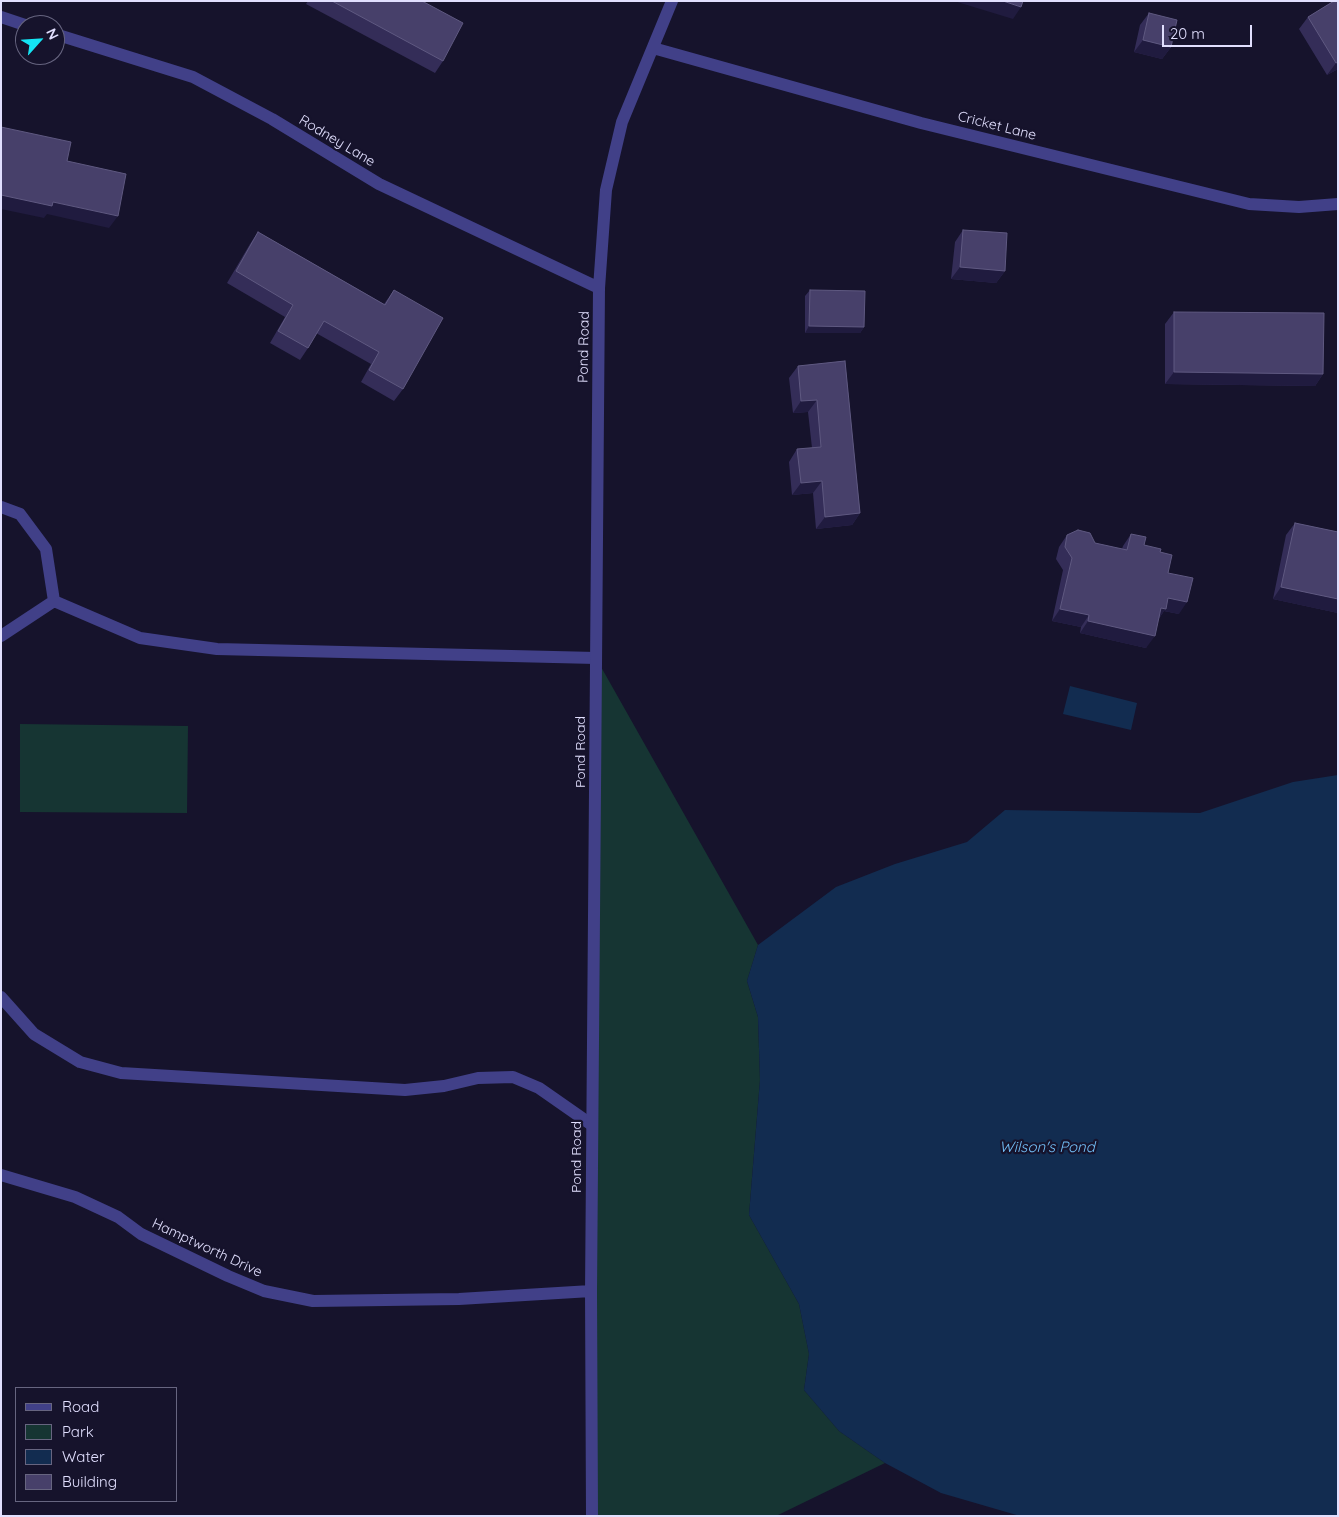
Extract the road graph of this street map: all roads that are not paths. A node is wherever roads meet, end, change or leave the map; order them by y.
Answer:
1 (672, 1) edge
2 (1, 18) edge
3 (15, 22) edge
4 (65, 37) edge
5 (653, 48) junction
6 (1338, 204) edge
7 (599, 288) junction
8 (1, 506) edge
9 (54, 601) junction
10 (1, 636) edge
11 (596, 658) junction
12 (1, 997) edge
13 (592, 1125) junction
14 (1, 1175) edge
15 (591, 1291) junction
16 (592, 1516) edge

1 - 5 street, Pond Road
2 - 3 street
4 - 7 street, Rodney Lane
5 - 6 street, Cricket Lane
5 - 7 street, Pond Road
7 - 11 street, Pond Road
8 - 9 street
9 - 10 street
9 - 11 street
11 - 13 street, Pond Road
12 - 13 street
13 - 15 street, Pond Road
14 - 15 street, Hamptworth Drive
15 - 16 street, Pond Road

